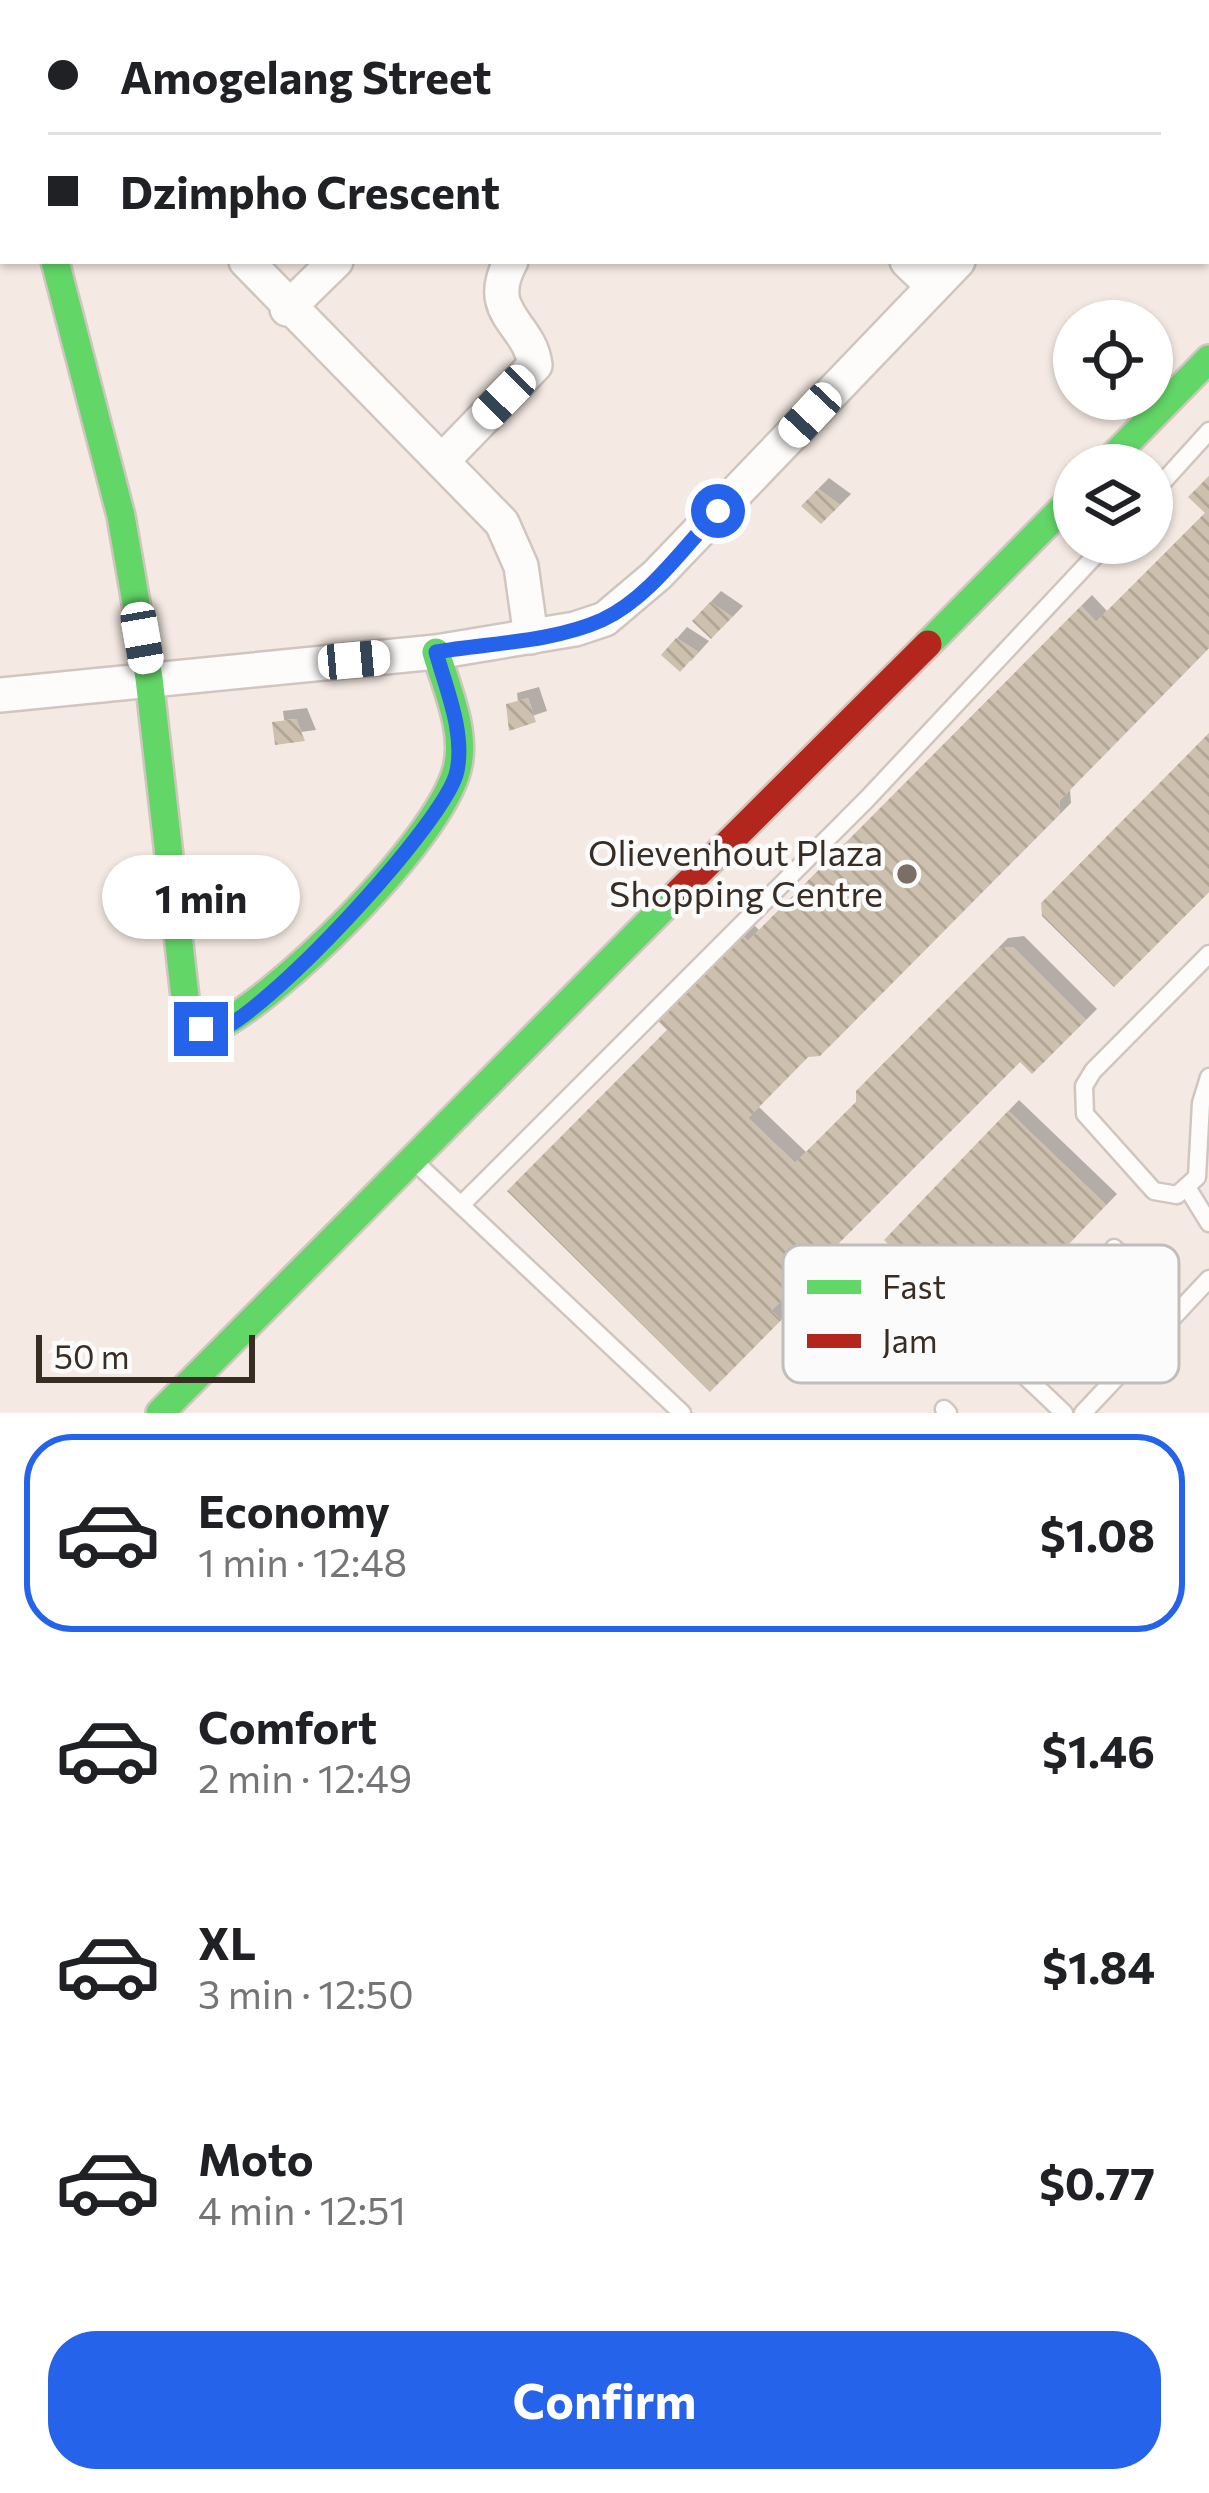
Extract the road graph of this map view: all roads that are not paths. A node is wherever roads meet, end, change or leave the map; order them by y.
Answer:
1 (56, 264) edge
2 (249, 264) edge
3 (333, 264) edge
4 (509, 264) edge
5 (910, 264) edge
6 (955, 264) edge
7 (933, 286) junction
8 (287, 309) junction
9 (1209, 359) edge
10 (1209, 431) edge
11 (1126, 444) edge
12 (442, 461) junction
13 (1173, 471) edge
14 (1053, 517) edge
15 (1087, 564) edge
16 (531, 637) junction
17 (436, 652) junction
18 (149, 678) junction
19 (0, 695) edge
20 (1209, 954) edge
21 (1209, 1077) edge
22 (413, 1160) junction
23 (1188, 1189) junction
24 (462, 1204) junction
25 (1209, 1223) edge
26 (1209, 1279) edge
27 (1179, 1311) edge
28 (1032, 1383) edge
29 (1111, 1383) edge
30 (160, 1413) edge
31 (682, 1413) edge
32 (1064, 1413) edge
33 (1083, 1413) edge

1 - 18 street
2 - 8 street
3 - 8 street
4 - 12 street
5 - 7 street
6 - 7 street
7 - 16 street
8 - 12 street
9 - 11 street
10 - 13 lane
12 - 16 street
14 - 22 street
15 - 24 lane
16 - 17 street
17 - 18 street
17 - 18 street
18 - 19 street
20 - 23 lane
21 - 23 lane
22 - 24 lane
22 - 30 street
23 - 25 lane
24 - 31 lane
26 - 27 lane
28 - 32 lane
29 - 33 lane

